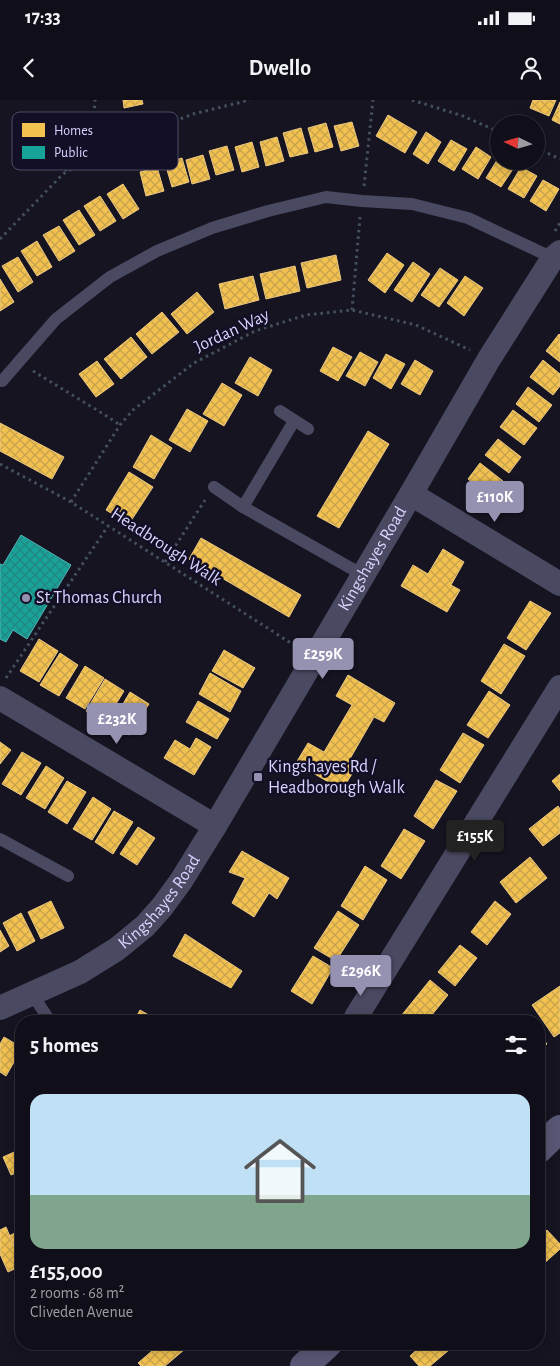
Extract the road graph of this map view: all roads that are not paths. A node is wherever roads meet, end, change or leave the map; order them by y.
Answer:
1 (557, 255) edge
2 (2, 381) dead end
3 (280, 411) dead end
4 (294, 421) junction
5 (308, 429) dead end
6 (214, 487) road end
7 (411, 494) junction
8 (243, 507) junction
9 (363, 575) junction
10 (560, 584) edge
11 (560, 688) edge
12 (3, 689) edge
13 (215, 826) junction
14 (3, 845) edge
15 (68, 876) dead end
16 (32, 994) junction
17 (0, 1008) edge
18 (46, 1015) edge
19 (353, 1015) edge
20 (560, 1129) edge
21 (545, 1143) edge
22 (321, 1350) edge
23 (304, 1366) edge

1 - 2 lane
1 - 7 street, Kingshayes Road
3 - 4 lane
4 - 5 lane
4 - 8 lane
6 - 8 lane
7 - 9 street, Kingshayes Road
7 - 10 street
8 - 9 lane
9 - 13 street, Kingshayes Road
11 - 19 street
12 - 13 street
13 - 16 street, Kingshayes Road
14 - 15 lane
16 - 17 street, Kingshayes Road
16 - 18 lane
20 - 21 street
22 - 23 street

